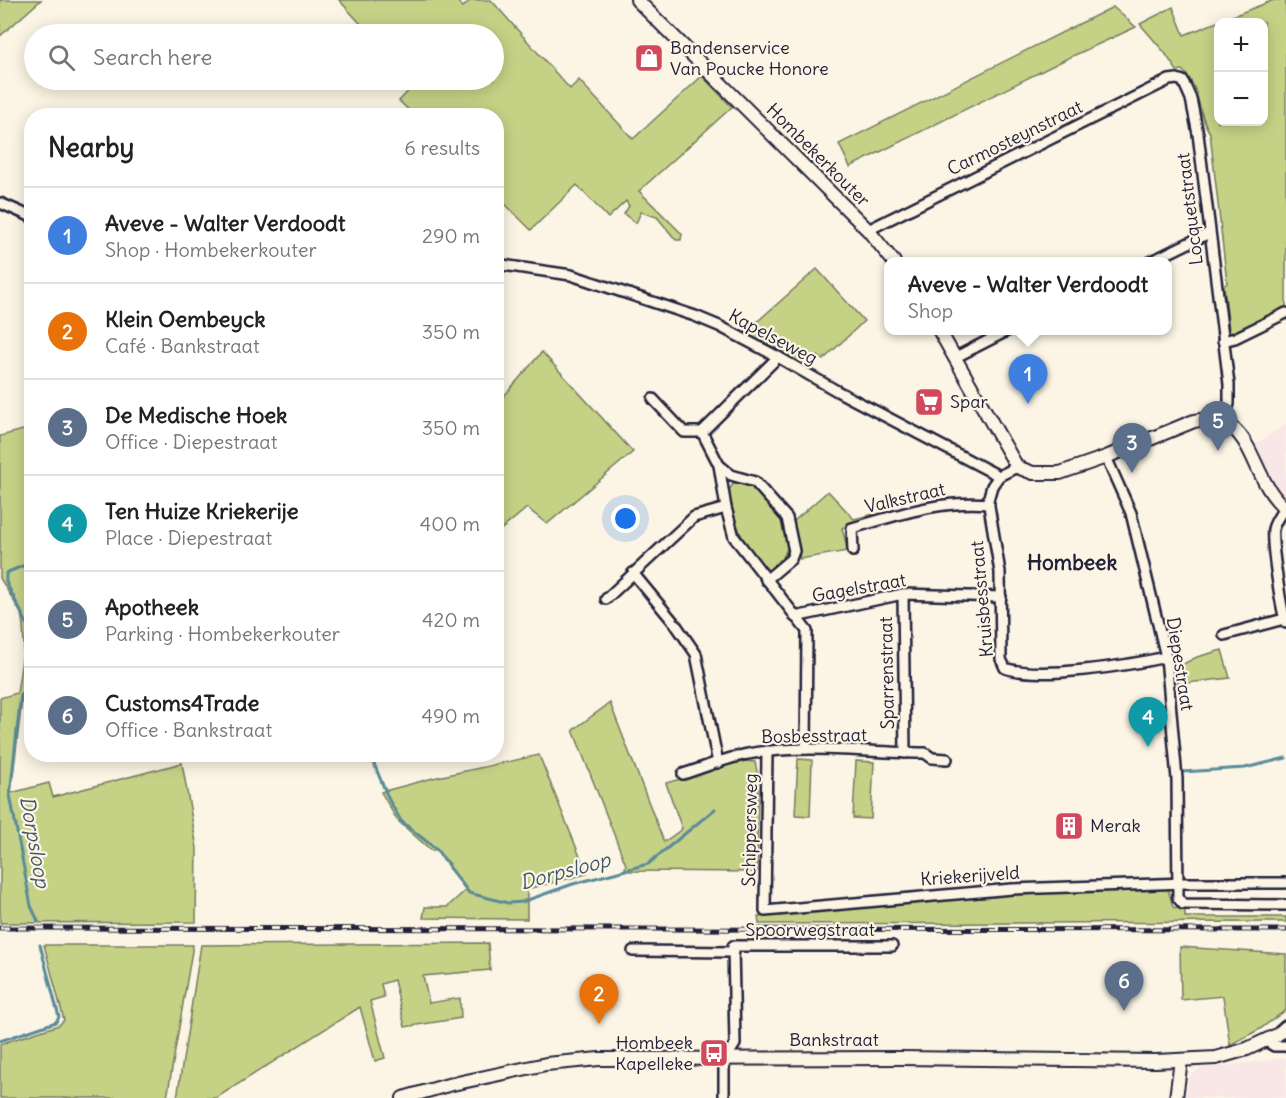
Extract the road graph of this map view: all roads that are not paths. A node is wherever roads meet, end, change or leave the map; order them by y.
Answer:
1 (637, 0) edge
2 (1177, 78) joint
3 (0, 203) edge
4 (24, 214) edge
5 (868, 230) junction
6 (1209, 233) junction
7 (891, 257) edge
8 (1158, 257) edge
9 (504, 265) edge
10 (1286, 313) edge
11 (942, 335) edge
12 (999, 335) edge
13 (1223, 341) junction
14 (778, 357) junction
15 (954, 358) junction
16 (653, 399) dead end
17 (1222, 420) junction
18 (702, 432) junction
19 (1106, 457) junction
20 (719, 465) junction
21 (1017, 467) junction
22 (999, 476) junction
23 (989, 504) junction
24 (726, 508) junction
25 (1285, 509) edge
26 (853, 551) dead end
27 (633, 573) junction
28 (766, 580) junction
29 (903, 594) junction
30 (1001, 597) junction
31 (606, 599) dead end
32 (795, 616) junction
33 (1285, 621) edge
34 (1224, 635) dead end
35 (1166, 657) junction
36 (806, 749) junction
37 (767, 751) junction
38 (904, 753) junction
39 (947, 759) dead end
40 (718, 763) junction
41 (683, 774) dead end
42 (1286, 883) edge
43 (1177, 884) junction
44 (1286, 905) edge
45 (765, 911) joint
46 (892, 946) dead end
47 (633, 951) dead end
48 (734, 952) junction
49 (1286, 1028) edge
50 (1266, 1041) junction
51 (1286, 1046) edge
52 (726, 1058) junction
53 (1181, 1060) junction
54 (403, 1098) edge
55 (724, 1098) edge
56 (1176, 1098) edge

1 - 5 street, Hombekerkouter
2 - 5 street, Carmosteynstraat
2 - 6 street, Locquetstraat
3 - 4 street
5 - 7 street, Hombekerkouter
6 - 8 street
6 - 13 street, Locquetstraat
9 - 14 street, Kapelseweg
10 - 13 street
11 - 15 street
12 - 15 street
13 - 17 street, Locquetstraat
14 - 18 street
14 - 22 street, Kapelseweg
15 - 21 street
16 - 18 street
17 - 19 street
17 - 25 street
18 - 20 street
19 - 21 street
19 - 35 street, Diepestraat
20 - 24 street
20 - 28 street
21 - 22 street
22 - 23 street, Kruisbesstraat
23 - 26 street, Valkstraat
23 - 30 street, Kruisbesstraat
24 - 27 street
24 - 28 street
25 - 33 street
27 - 31 street
27 - 40 street
28 - 32 street
29 - 30 street, Gagelstraat
29 - 32 street, Gagelstraat
29 - 38 street, Sparrenstraat
30 - 35 street, Kruisbesstraat
32 - 36 street
33 - 34 street
35 - 43 street, Diepestraat
36 - 37 street, Bosbesstraat
36 - 38 street, Bosbesstraat
37 - 40 street, Bosbesstraat
37 - 45 street, Schippersweg
38 - 39 street, Bosbesstraat
40 - 41 street, Bosbesstraat
42 - 43 street, Kriekerijveld
43 - 44 street
43 - 45 street, Kriekerijveld
46 - 48 street, Spoorwegstraat
47 - 48 street, Spoorwegstraat
48 - 52 street, Spoorwegstraat
49 - 50 street, Bankstraat
50 - 51 street
50 - 53 street, Bankstraat
52 - 53 street, Bankstraat
52 - 54 street, Bankstraat
52 - 55 street, Spoorwegstraat
53 - 56 street

